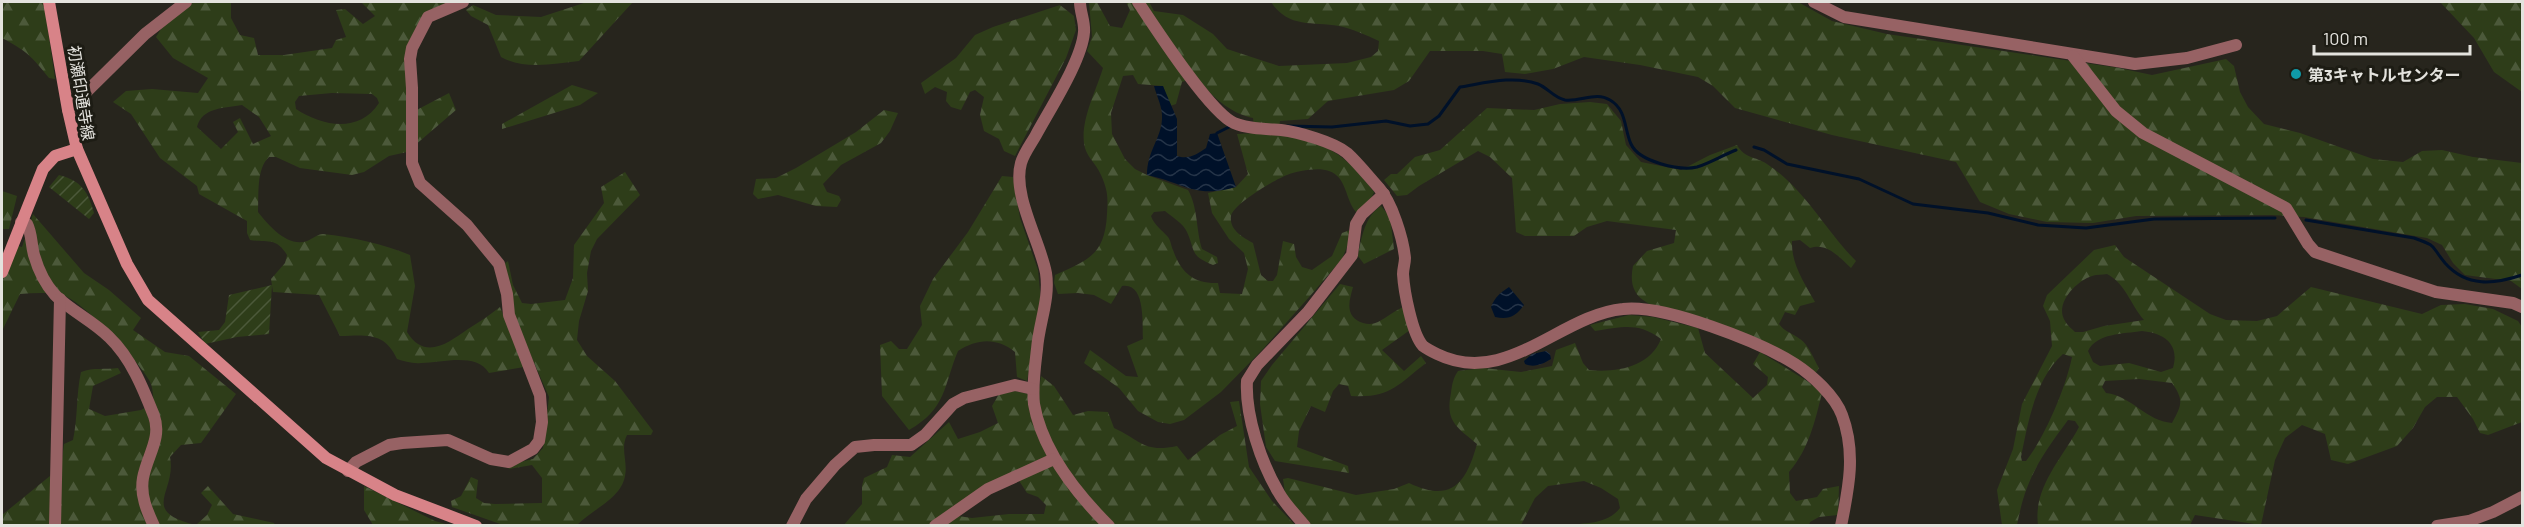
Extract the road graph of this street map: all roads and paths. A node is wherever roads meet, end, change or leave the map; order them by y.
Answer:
1 (49, 2) edge
2 (186, 2) edge
3 (463, 2) edge
4 (1080, 2) edge
5 (1138, 2) edge
6 (1814, 2) edge
7 (2236, 45) dead end
8 (2073, 56) junction
9 (68, 110) junction
10 (77, 149) junction
11 (1384, 194) junction
12 (21, 222) junction
13 (2, 272) edge
14 (60, 299) junction
15 (2523, 308) edge
16 (1034, 389) junction
17 (1054, 459) junction
18 (348, 471) junction
19 (2523, 497) edge
20 (55, 525) edge
21 (154, 525) edge
22 (476, 525) edge
23 (792, 525) edge
24 (935, 525) edge
25 (1109, 525) edge
26 (1305, 525) edge
27 (1841, 525) edge
28 (2437, 525) edge

1 - 9 street, 初瀬印通寺線
2 - 9 street
3 - 18 street
4 - 16 street
5 - 11 street
6 - 8 street
7 - 8 street
8 - 15 street
9 - 10 street, 初瀬印通寺線
10 - 12 street, 初瀬印通寺線
10 - 18 street
11 - 26 street
11 - 27 street
12 - 13 street, 初瀬印通寺線
12 - 14 street
14 - 20 street
14 - 21 street
16 - 17 street
16 - 23 street
17 - 24 street
17 - 25 street
18 - 22 street
19 - 28 street

